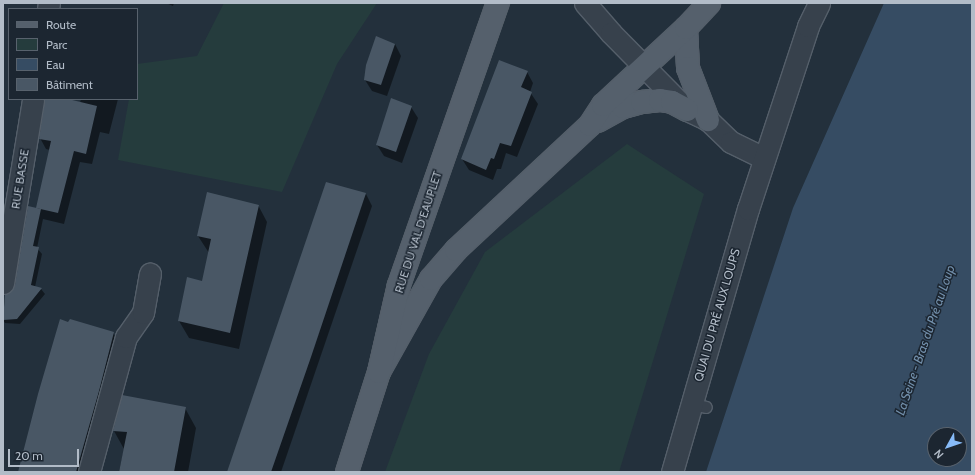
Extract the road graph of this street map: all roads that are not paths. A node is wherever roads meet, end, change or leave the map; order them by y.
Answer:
1 (498, 3) edge
2 (585, 3) edge
3 (709, 3) edge
4 (819, 3) edge
5 (686, 28) junction
6 (645, 67) junction
7 (33, 100) edge
8 (688, 110) junction
9 (708, 120) junction
10 (590, 125) junction
11 (764, 158) junction
12 (150, 274) dead end
13 (3, 283) edge
14 (380, 372) junction
15 (89, 472) edge
16 (347, 472) edge
17 (672, 472) edge

1 - 14 main road, RUE DU VAL D'EAUPLET
2 - 6 street
3 - 5 main road, RUE DU VAL D'EAUPLET
4 - 11 street, QUAI DU PRÉ AUX LOUPS
5 - 6 main road, RUE DU VAL D'EAUPLET
5 - 9 main road
6 - 8 street
6 - 10 main road, RUE DU VAL D'EAUPLET
7 - 13 street, RUE BASSE
8 - 9 street
8 - 10 main road
9 - 11 street
10 - 14 main road, RUE DU VAL D'EAUPLET
11 - 17 street, QUAI DU PRÉ AUX LOUPS
12 - 15 street
14 - 16 main road

